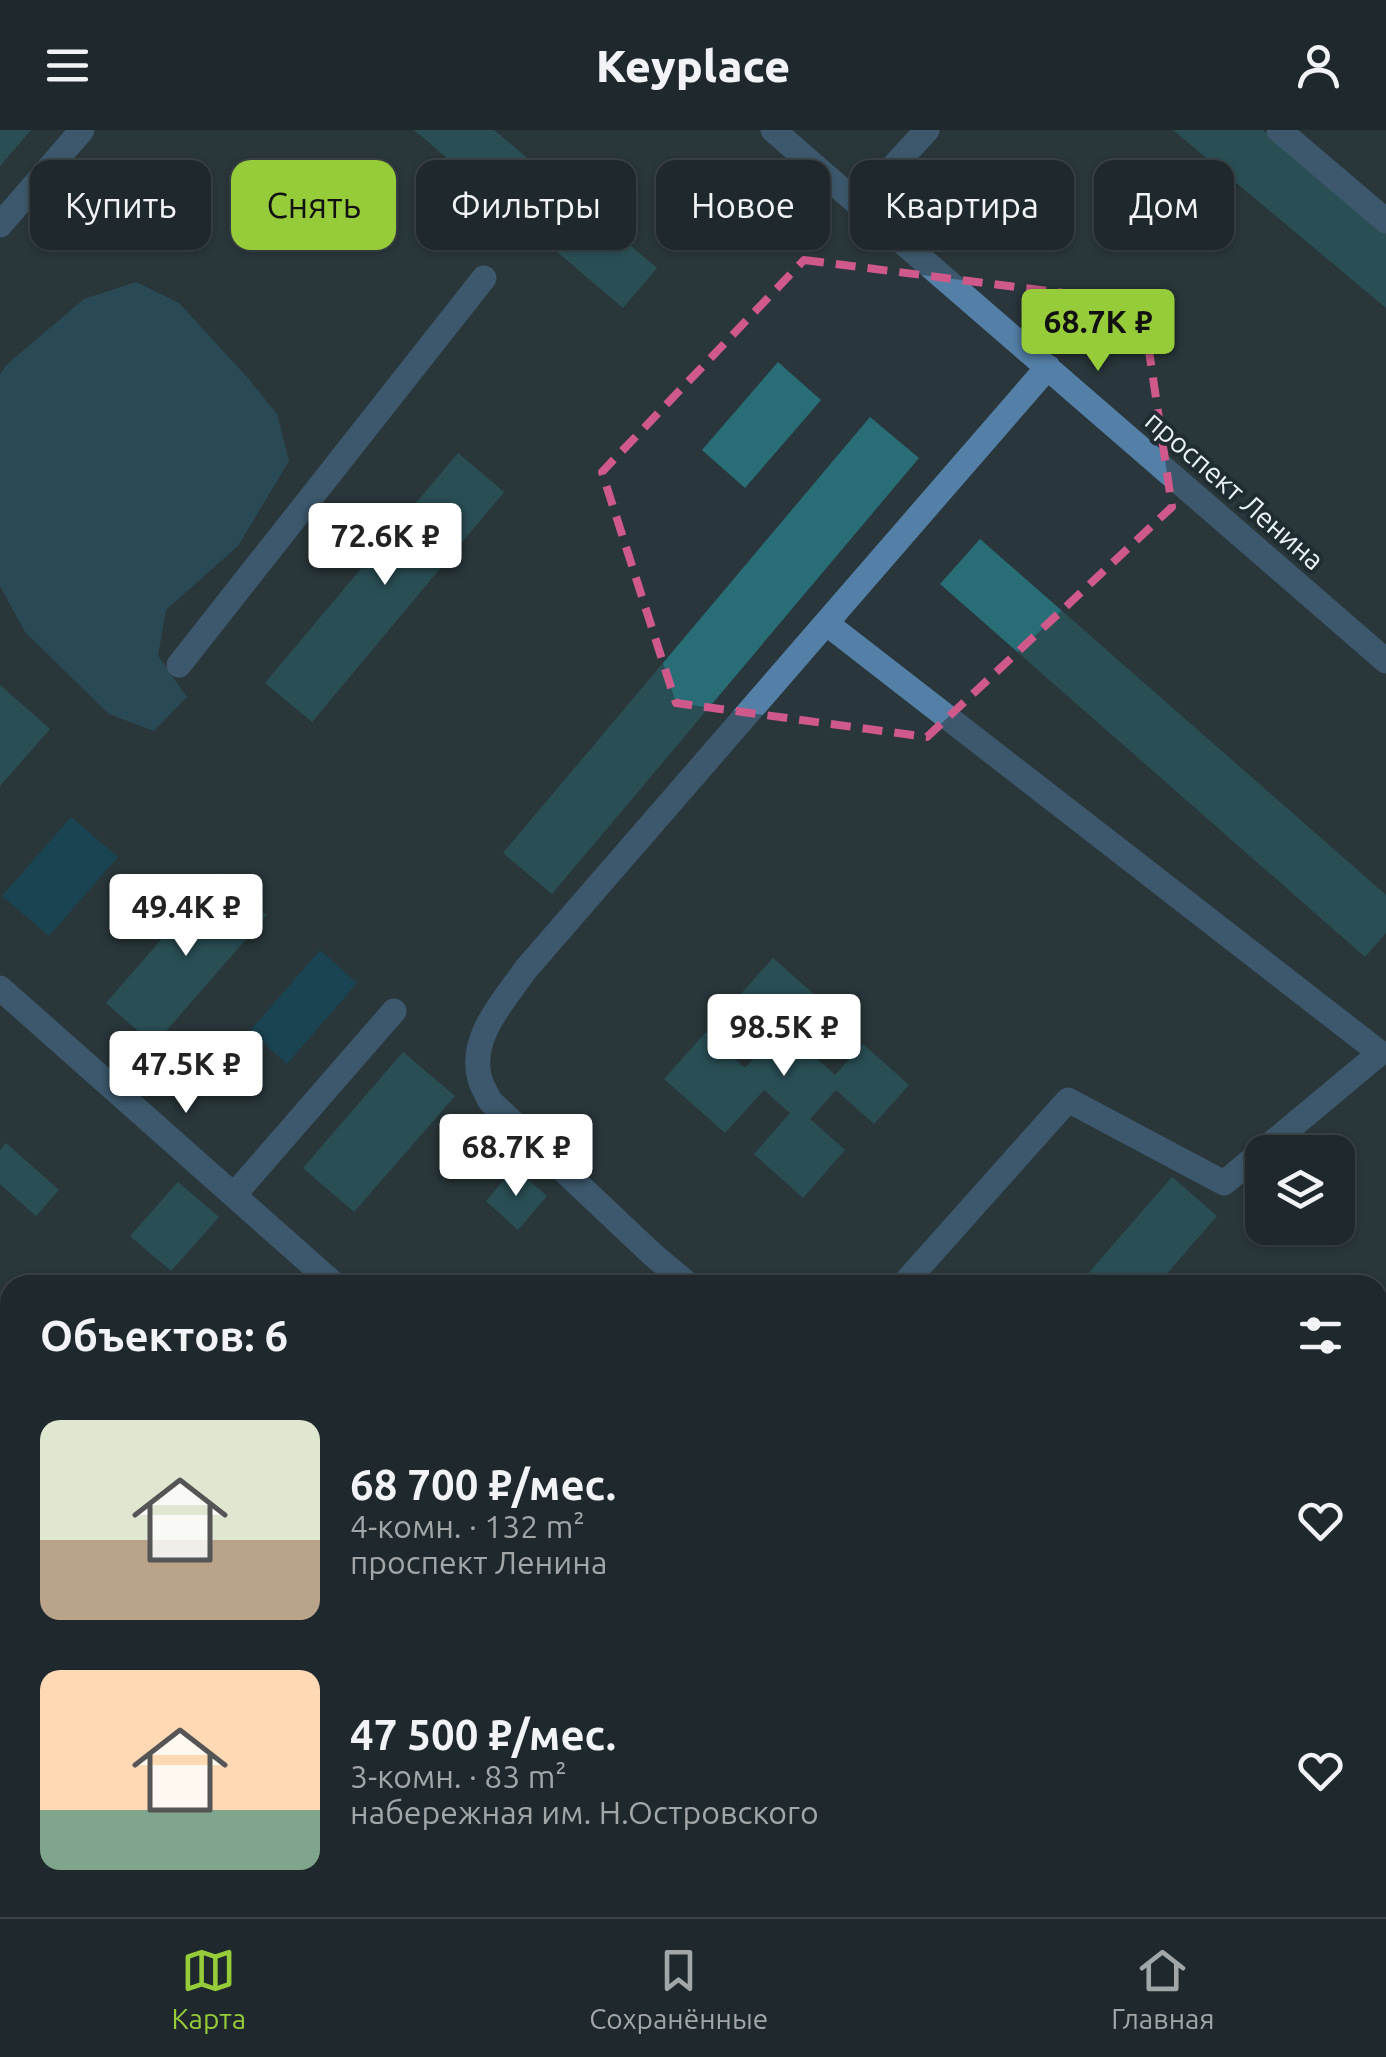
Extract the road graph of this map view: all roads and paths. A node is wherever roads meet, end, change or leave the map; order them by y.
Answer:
1 (82, 130) edge
2 (773, 130) edge
3 (927, 130) edge
4 (1278, 130) edge
5 (899, 160) edge
6 (850, 196) edge
7 (1386, 221) edge
8 (0, 226) edge
9 (912, 250) edge
10 (484, 278) dead end
11 (1048, 368) junction
12 (826, 623) junction
13 (1386, 661) edge
14 (179, 664) dead end
15 (0, 988) edge
16 (394, 1011) dead end
17 (1384, 1053) edge
18 (234, 1195) junction
19 (324, 1275) edge
20 (677, 1275) edge
21 (912, 1275) edge

1 - 8 street
2 - 6 street, проспект Ленина
3 - 5 street
4 - 7 street
9 - 11 street, проспект Ленина
10 - 14 street
11 - 12 street
11 - 13 street, проспект Ленина
12 - 17 street
12 - 20 street
15 - 18 street
16 - 18 street
17 - 21 street
18 - 19 street

